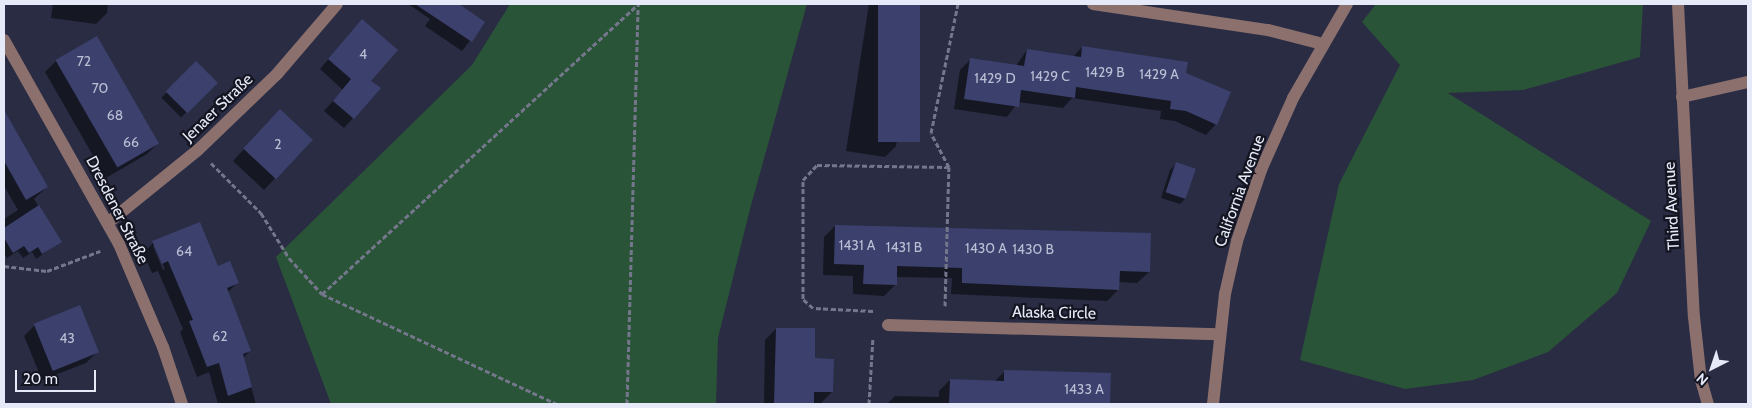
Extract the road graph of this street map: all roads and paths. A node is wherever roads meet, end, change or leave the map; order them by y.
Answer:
1 (337, 4) edge
2 (638, 4) edge
3 (958, 4) edge
4 (1093, 4) edge
5 (1347, 4) edge
6 (1678, 4) edge
7 (4, 40) edge
8 (1323, 44) junction
9 (1748, 82) edge
10 (1682, 97) junction
11 (198, 150) junction
12 (949, 167) junction
13 (108, 222) junction
14 (96, 252) dead end
15 (4, 266) edge
16 (322, 294) junction
17 (873, 317) dead end
18 (888, 325) dead end
19 (944, 327) junction
20 (1218, 334) junction
21 (873, 335) dead end
22 (182, 404) edge
23 (557, 404) edge
24 (627, 404) edge
25 (869, 404) edge
26 (1214, 404) edge
27 (1708, 404) edge

1 - 11 street, Jenaer Straße
2 - 16 path
2 - 24 path
3 - 12 path
4 - 8 street
5 - 8 street, California Avenue
6 - 10 street, Third Avenue
7 - 13 street, Dresdener Straße
8 - 20 street, California Avenue
9 - 10 street
10 - 27 street, Third Avenue
11 - 13 street, Jenaer Straße
11 - 16 path
12 - 17 path
12 - 19 path
13 - 22 street, Dresdener Straße
14 - 15 path
16 - 23 path
18 - 19 street, Alaska Circle
19 - 20 street, Alaska Circle
20 - 26 street, California Avenue
21 - 25 path

